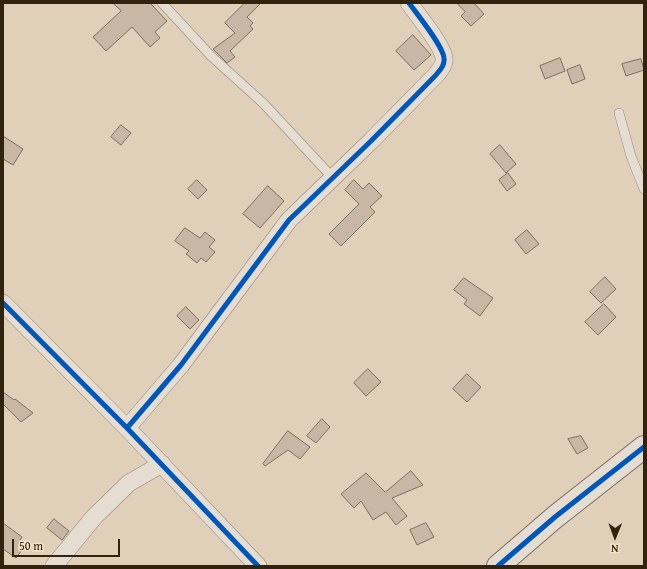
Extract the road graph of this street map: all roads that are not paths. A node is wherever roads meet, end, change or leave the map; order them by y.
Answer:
1 (162, 3) edge
2 (409, 3) edge
3 (619, 113) dead end
4 (333, 178) junction
5 (644, 189) edge
6 (3, 303) edge
7 (127, 428) junction
8 (644, 447) edge
9 (162, 464) junction
10 (54, 566) edge
11 (258, 566) edge
12 (498, 566) edge

1 - 4 lane
2 - 4 street
3 - 5 lane
4 - 7 street
6 - 7 street
7 - 9 street
8 - 12 street
9 - 10 street
9 - 11 street

